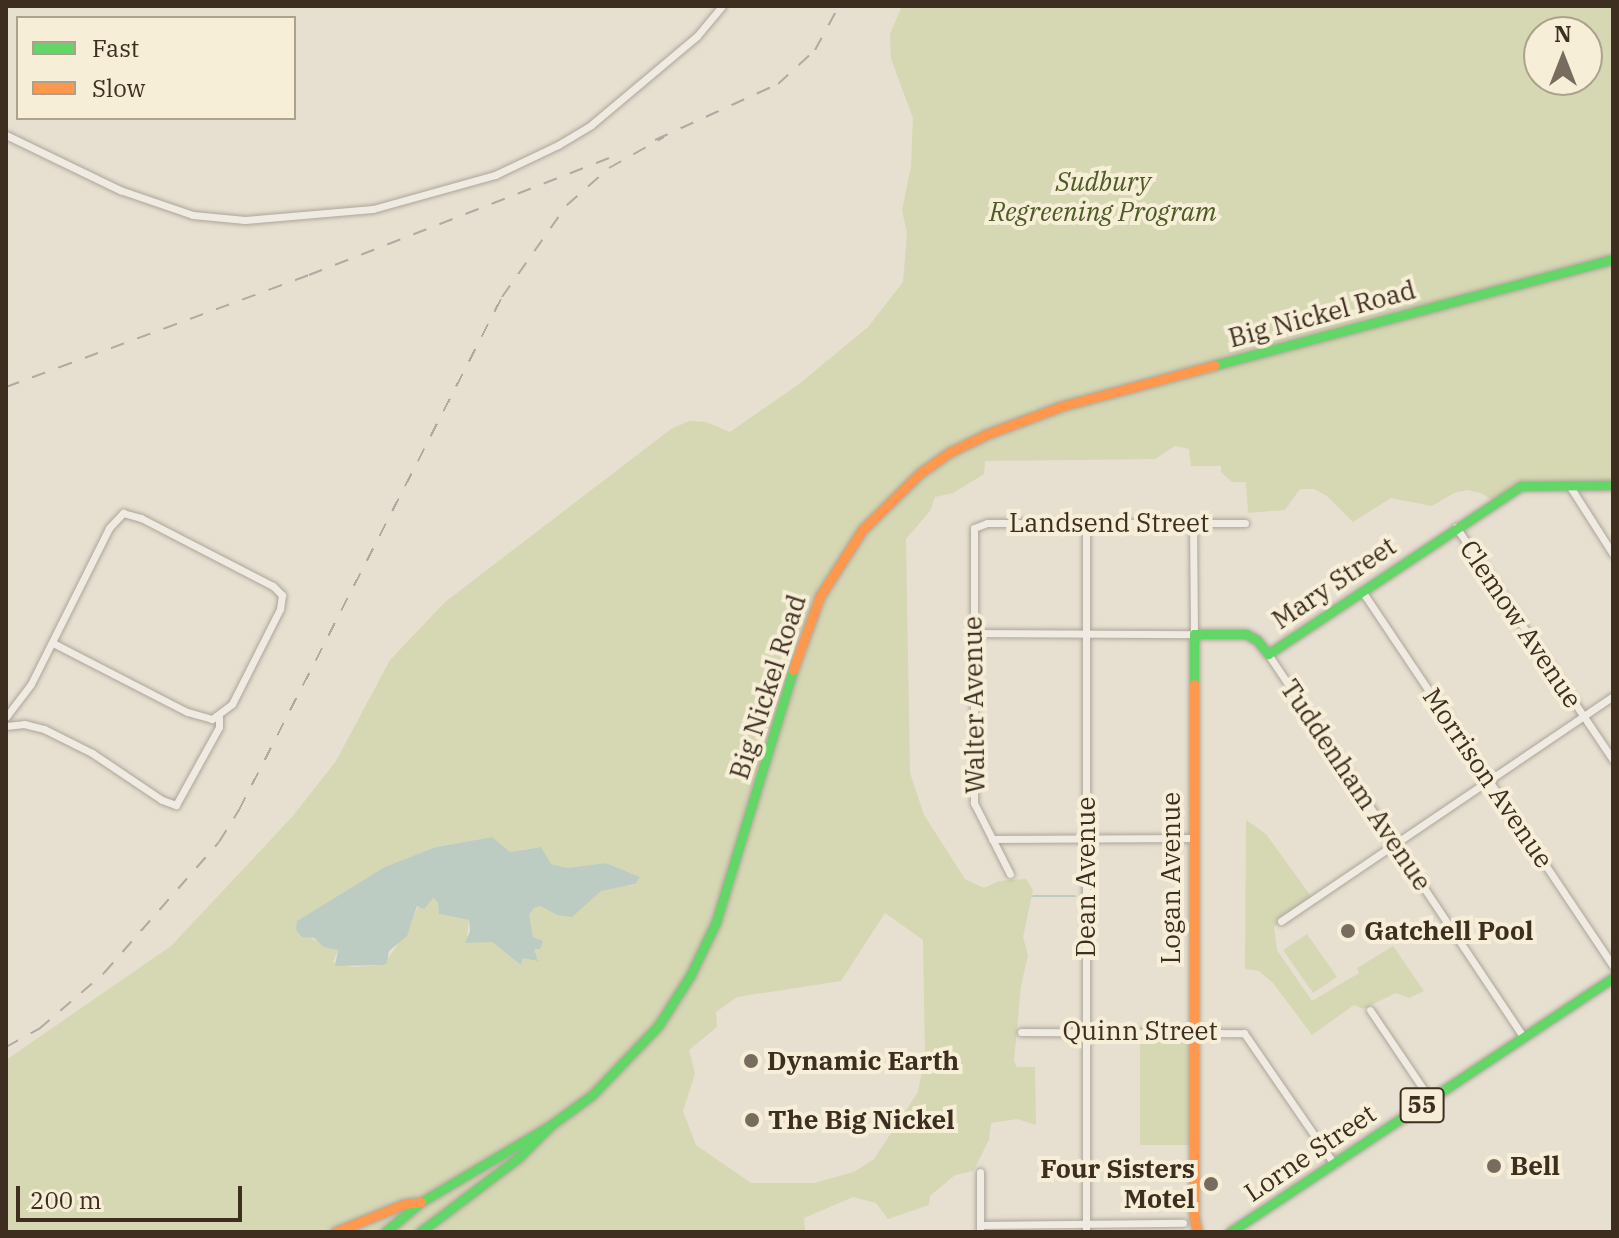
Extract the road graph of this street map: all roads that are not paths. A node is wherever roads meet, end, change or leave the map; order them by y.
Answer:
1 (722, 6) edge
2 (6, 135) edge
3 (1613, 259) edge
4 (1568, 484) junction
5 (1613, 485) edge
6 (1086, 522) junction
7 (1193, 523) junction
8 (1245, 523) dead end
9 (1456, 527) junction
10 (974, 528) joint
11 (1613, 554) edge
12 (1362, 591) junction
13 (973, 633) junction
14 (1086, 633) junction
15 (1194, 634) junction
16 (53, 643) junction
17 (1268, 654) junction
18 (1613, 696) edge
19 (219, 716) junction
20 (1583, 716) junction
21 (6, 717) edge
22 (6, 726) edge
23 (1613, 760) edge
24 (1488, 779) junction
25 (1086, 838) junction
26 (1193, 838) junction
27 (992, 839) junction
28 (1394, 842) junction
29 (1010, 874) dead end
30 (1281, 921) dead end
31 (1613, 966) edge
32 (1613, 978) edge
33 (1370, 1010) dead end
34 (1193, 1031) junction
35 (1021, 1032) dead end
36 (1087, 1032) junction
37 (1523, 1037) junction
38 (1430, 1099) junction
39 (551, 1125) junction
40 (1334, 1164) junction
41 (980, 1172) dead end
42 (421, 1202) junction
43 (1183, 1223) dead end
44 (980, 1228) edge
45 (1086, 1228) edge
46 (335, 1232) edge
47 (385, 1232) edge
48 (420, 1232) edge
49 (1197, 1232) edge
50 (1230, 1232) edge

1 - 2 street
3 - 39 main road, Big Nickel Road
4 - 5 main road, Mary Street
4 - 9 main road, Mary Street
4 - 11 street
6 - 7 street, Landsend Street
6 - 10 street, Landsend Street
6 - 14 street, Dean Avenue
7 - 8 street, Landsend Street
7 - 15 street, Logan Avenue
9 - 12 main road, Mary Street
9 - 20 street, Clemow Avenue
10 - 13 street, Walter Avenue
12 - 17 main road, Mary Street
12 - 24 street, Morrison Avenue
13 - 14 street, Mary Street
13 - 27 street, Walter Avenue
14 - 15 street, Mary Street
14 - 25 street, Dean Avenue
15 - 17 main road, Mary Street
15 - 26 main road, Logan Avenue
16 - 19 street
16 - 19 street
16 - 21 street
17 - 28 street, Tuddenham Avenue
18 - 20 street
19 - 22 street
20 - 23 street, Clemow Avenue
20 - 24 street
24 - 28 street
24 - 31 street, Morrison Avenue
25 - 26 street
25 - 27 street
25 - 36 street, Dean Avenue
26 - 34 main road, Logan Avenue
27 - 29 street, Walter Avenue
28 - 30 street
28 - 37 street, Tuddenham Avenue
32 - 37 main road, Lorne Street / 55
33 - 38 street
34 - 36 street, Quinn Street
34 - 40 street, Quinn Street
34 - 49 main road, Logan Avenue
35 - 36 street, Quinn Street
36 - 45 street, Dean Avenue
37 - 38 main road, Lorne Street / 55
38 - 40 main road, Lorne Street / 55
39 - 42 main road, Big Nickel Road
39 - 48 main road
40 - 50 main road, Lorne Street / 55
41 - 44 street
42 - 46 main road
42 - 47 main road, Big Nickel Road
43 - 45 street
44 - 45 street

